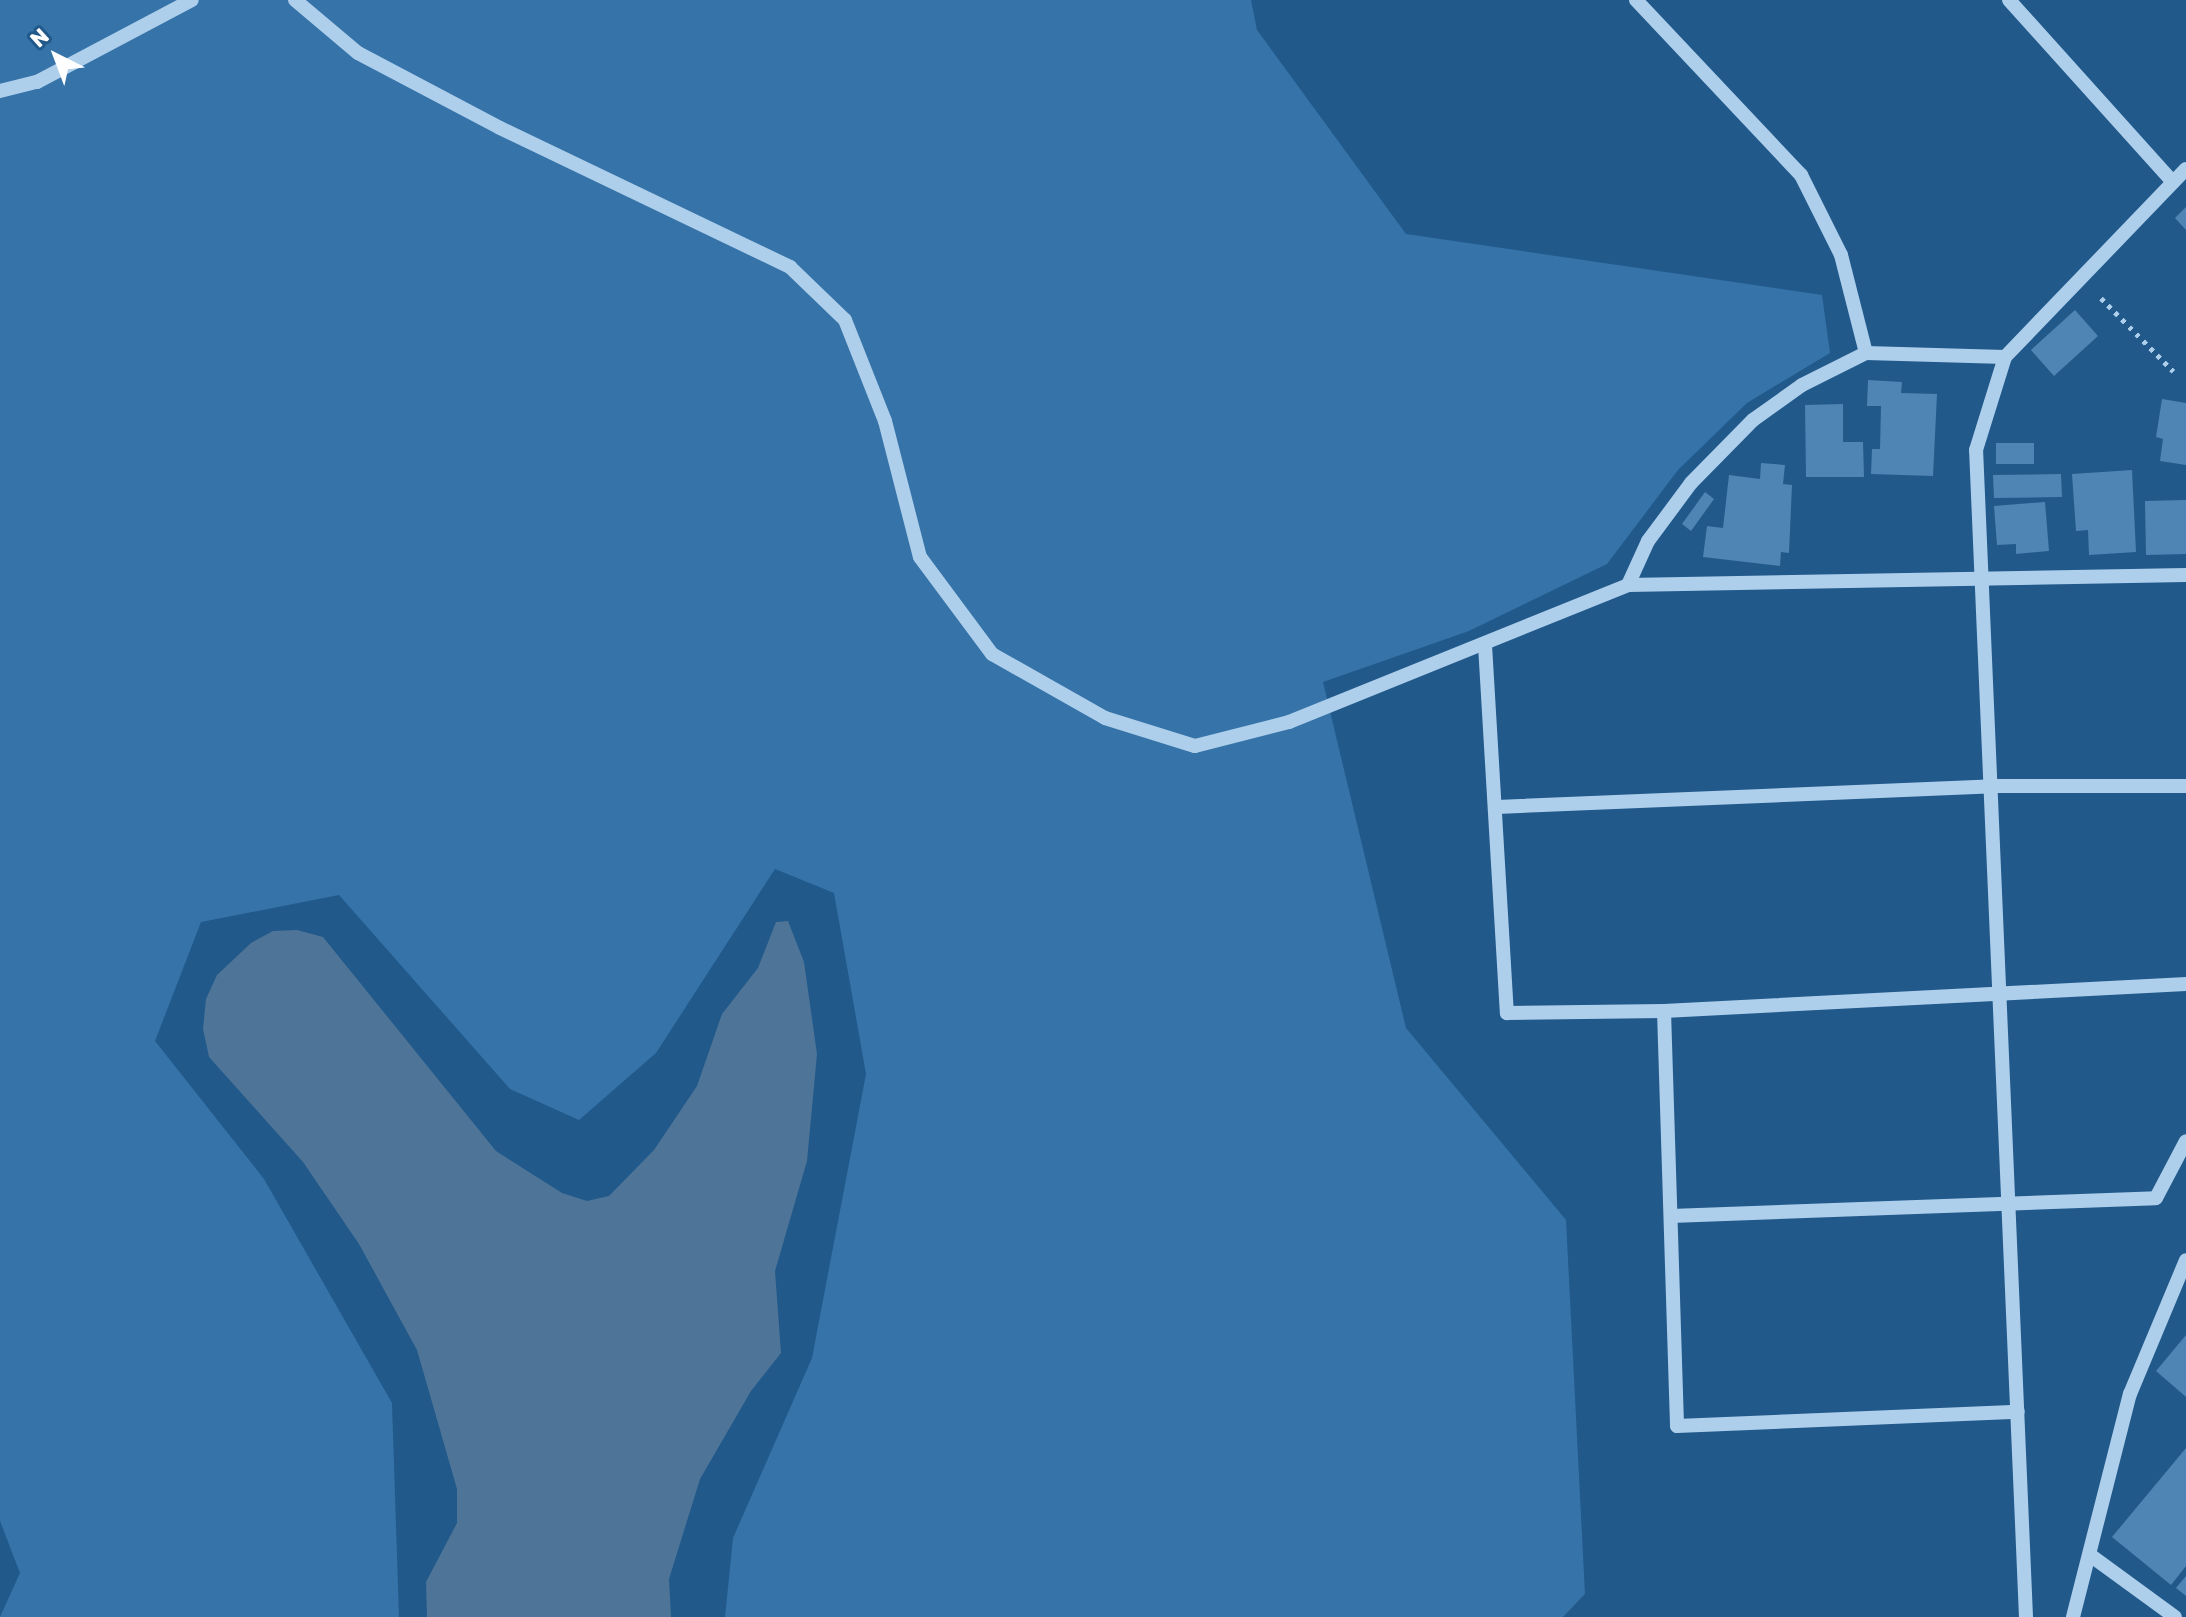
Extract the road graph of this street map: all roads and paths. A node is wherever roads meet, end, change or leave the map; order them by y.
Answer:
1 (192, 0) edge
2 (295, 0) edge
3 (1636, 0) edge
4 (2009, 0) edge
5 (0, 91) edge
6 (2186, 169) edge
7 (2173, 182) junction
8 (2080, 277) junction
9 (1866, 353) junction
10 (2005, 357) junction
11 (2173, 371) dead end
12 (2186, 575) edge
13 (1978, 579) junction
14 (1628, 585) junction
15 (1485, 645) junction
16 (1988, 786) junction
17 (2186, 786) edge
18 (1497, 807) junction
19 (2186, 984) edge
20 (1998, 994) junction
21 (1664, 1011) junction
22 (2186, 1141) edge
23 (2007, 1207) junction
24 (1671, 1216) junction
25 (2186, 1260) edge
26 (2018, 1412) junction
27 (2090, 1555) junction
28 (2026, 1617) edge
29 (2073, 1617) edge
30 (2175, 1617) edge

1 - 5 street
2 - 15 street
3 - 9 street
4 - 7 street
6 - 7 street
7 - 8 street
8 - 10 street
8 - 11 path
9 - 10 street
9 - 14 street
10 - 13 street
12 - 13 street
13 - 14 street
13 - 16 street
14 - 15 street
15 - 18 street
16 - 17 street
16 - 18 street
16 - 20 street
18 - 21 street
19 - 20 street
20 - 21 street
20 - 23 street
21 - 24 street
22 - 23 street
23 - 24 street
23 - 26 street
24 - 26 street
25 - 27 street
26 - 28 street
27 - 29 street
27 - 30 street

